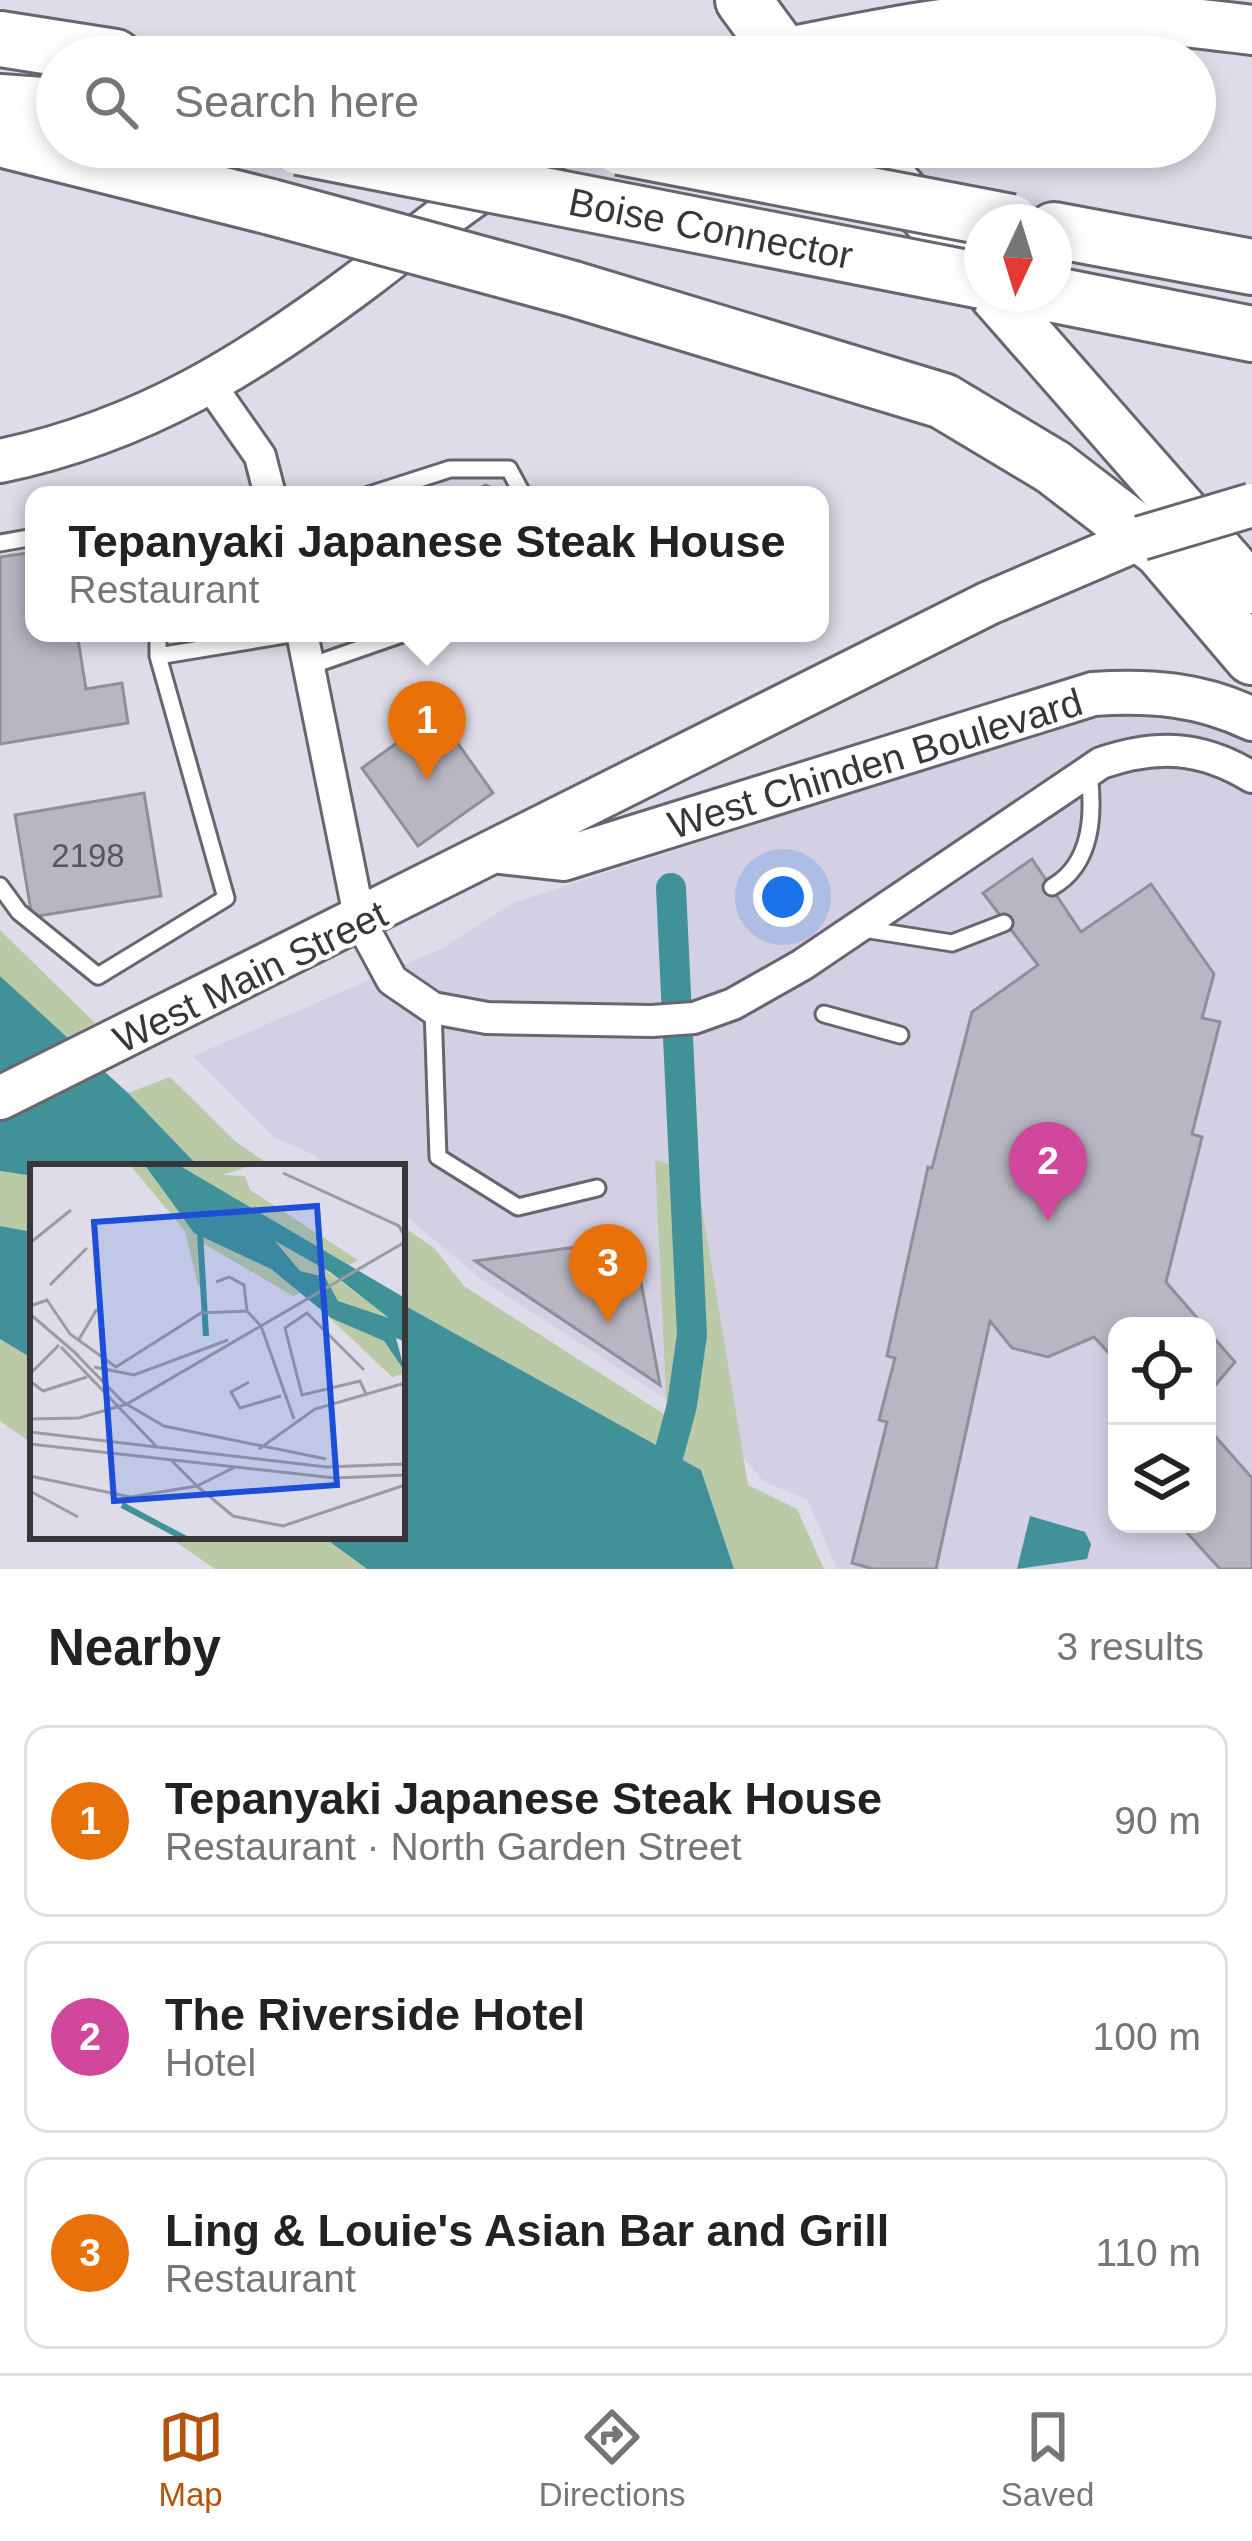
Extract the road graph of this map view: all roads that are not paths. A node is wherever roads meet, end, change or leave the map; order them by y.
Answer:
1 (743, 0) edge
2 (1252, 30) edge
3 (767, 36) edge
4 (883, 36) edge
5 (0, 39) edge
6 (36, 45) edge
7 (0, 102) edge
8 (36, 105) edge
9 (0, 139) edge
10 (36, 148) edge
11 (116, 168) edge
12 (406, 168) edge
13 (511, 168) edge
14 (729, 168) edge
15 (883, 168) edge
16 (964, 213) edge
17 (1072, 233) edge
18 (964, 260) edge
19 (1252, 267) edge
20 (964, 277) edge
21 (1072, 299) edge
22 (1009, 312) edge
23 (1252, 334) edge
24 (211, 386) junction
25 (0, 460) edge
26 (268, 486) edge
27 (397, 486) edge
28 (518, 486) edge
29 (1252, 505) edge
30 (1252, 589) edge
31 (158, 642) edge
32 (244, 642) edge
33 (303, 642) edge
34 (379, 642) edge
35 (158, 656) junction
36 (1252, 657) edge
37 (310, 666) junction
38 (1252, 719) edge
39 (1088, 769) junction
40 (1252, 777) edge
41 (499, 851) junction
42 (0, 886) edge
43 (1052, 887) dead end
44 (361, 921) junction
45 (1004, 923) dead end
46 (855, 927) junction
47 (433, 1009) junction
48 (824, 1014) dead end
49 (900, 1035) dead end
50 (0, 1098) edge
51 (597, 1188) dead end

1 - 3 highway
2 - 4 main road
5 - 6 highway
7 - 8 highway
9 - 10 highway, bridge
11 - 36 highway, bridge
12 - 20 highway, Boise Connector, bridge
13 - 24 main road
14 - 16 highway, Boise Connector, bridge
15 - 18 main road
17 - 19 highway
21 - 23 highway
22 - 30 main road
24 - 25 main road
24 - 26 street
27 - 28 lane
29 - 41 main road, West Main Street, bridge
31 - 35 lane
32 - 35 lane
33 - 37 street
34 - 37 lane
35 - 42 lane
37 - 44 street
38 - 41 main road, West Chinden Boulevard
39 - 40 street
39 - 43 lane
39 - 46 street
41 - 44 main road, West Main Street
44 - 47 street
44 - 50 main road, West Main Street
45 - 46 lane
46 - 47 street
47 - 51 lane
48 - 49 lane

